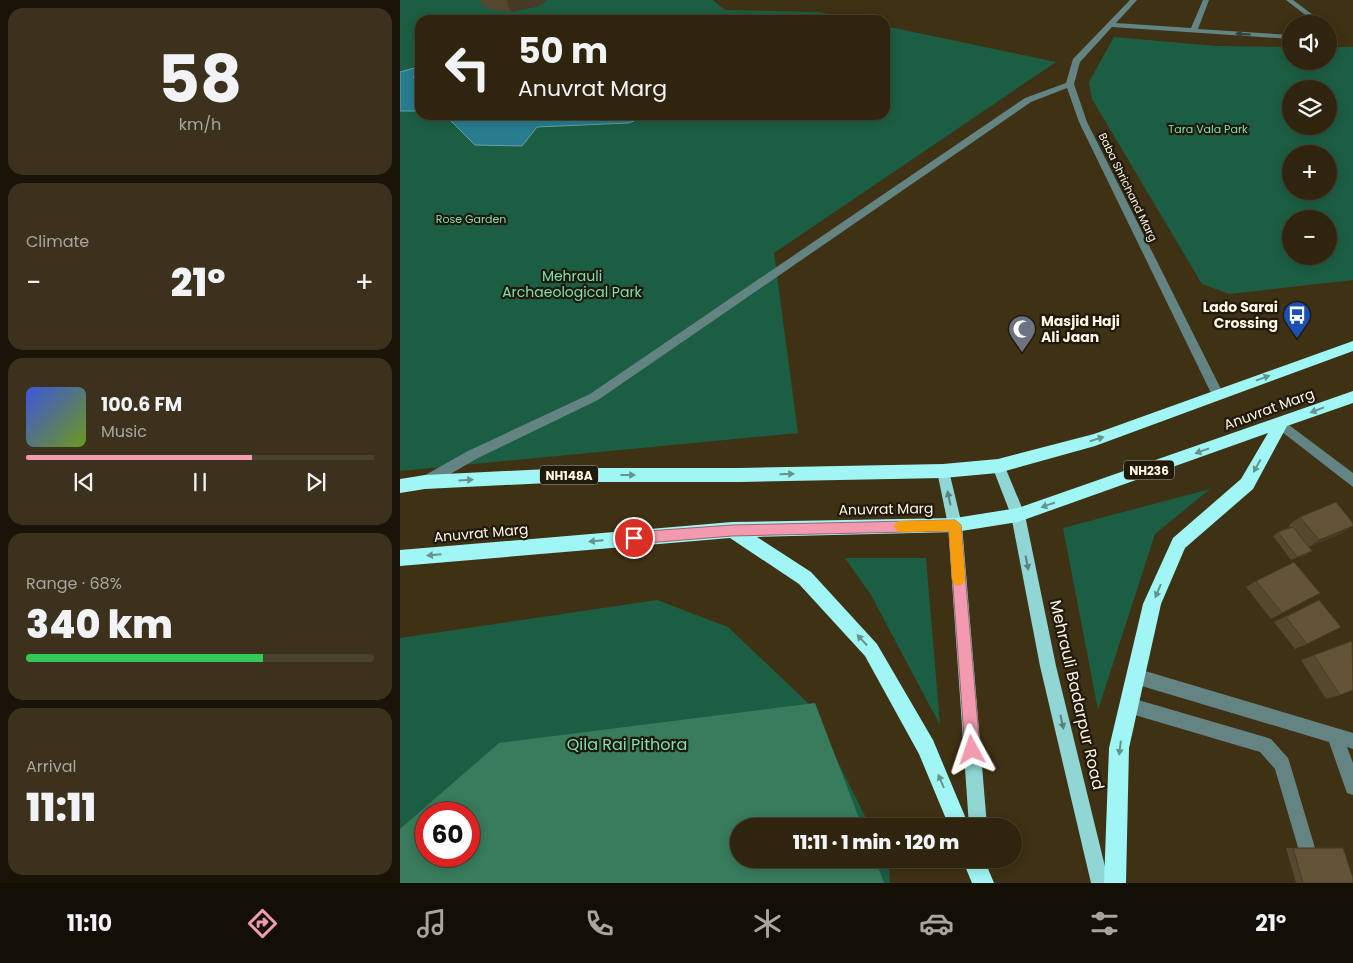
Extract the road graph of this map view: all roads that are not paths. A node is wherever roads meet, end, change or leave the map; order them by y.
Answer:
1 (1134, 0) edge
2 (1206, 0) edge
3 (1289, 0) edge
4 (1310, 15) edge
5 (1110, 25) junction
6 (1193, 31) junction
7 (1282, 36) edge
8 (1070, 84) junction
9 (1353, 346) edge
10 (1218, 395) junction
11 (1353, 397) edge
12 (1281, 424) junction
13 (998, 466) junction
14 (943, 471) junction
15 (1353, 481) edge
16 (425, 482) junction
17 (400, 486) edge
18 (1018, 516) junction
19 (955, 525) junction
20 (732, 530) junction
21 (400, 558) edge
22 (1135, 676) junction
23 (1128, 705) junction
24 (1335, 736) junction
25 (1353, 741) edge
26 (1353, 787) edge
27 (956, 818) edge
28 (977, 818) edge
29 (1306, 848) edge
30 (977, 868) edge
31 (982, 868) edge
32 (983, 883) edge
33 (1100, 883) edge
34 (1115, 883) edge

1 - 5 street
2 - 6 street
3 - 4 street
5 - 6 street
5 - 8 street
7 -> 6 street
8 - 10 street, Baba Shrichand Marg
8 - 16 street
10 -> 9 highway
13 -> 10 highway
11 -> 12 highway, Anuvrat Marg / NH236
12 - 15 street
12 -> 18 highway, Anuvrat Marg / NH236
12 -> 22 highway
13 - 14 highway
13 - 18 main road, Mehrauli Badarpur Road
16 -> 14 highway, NH148A
19 -> 14 main road
16 - 17 highway, NH148A
18 - 19 highway, Anuvrat Marg / NH236
18 -> 33 main road, Mehrauli Badarpur Road
19 - 20 highway, Anuvrat Marg / NH236
19 - 28 main road
20 -> 21 highway, Anuvrat Marg
27 -> 20 highway
22 - 23 highway
22 - 24 street
23 - 29 street
23 -> 34 highway
24 - 25 street
24 - 26 street
30 - 32 highway
31 - 32 main road

